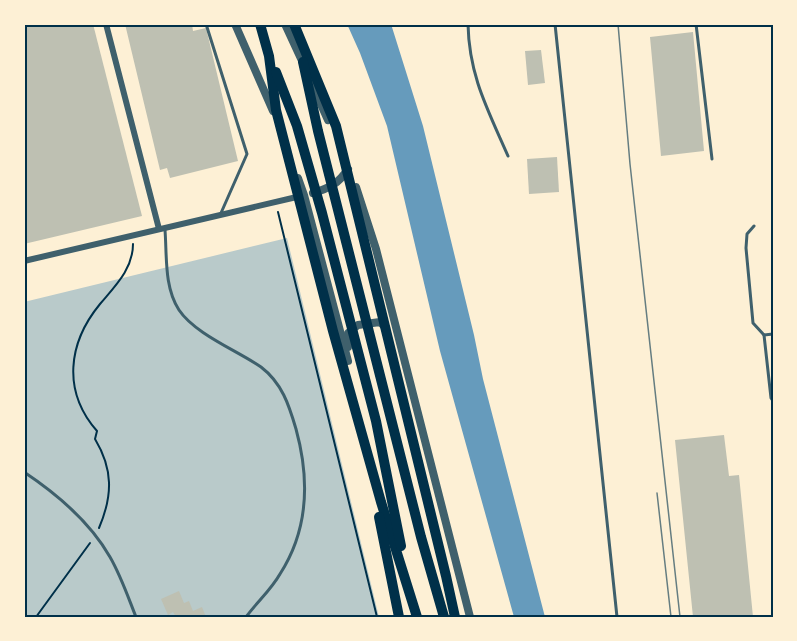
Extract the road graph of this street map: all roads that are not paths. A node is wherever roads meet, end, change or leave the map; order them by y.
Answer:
1 (106, 24) edge
2 (206, 24) edge
3 (235, 24) edge
4 (260, 24) edge
5 (285, 24) edge
6 (294, 24) edge
7 (468, 24) edge
8 (555, 24) edge
9 (696, 24) edge
10 (298, 37) junction
11 (269, 56) junction
12 (508, 156) dead end
13 (712, 159) dead end
14 (349, 167) junction
15 (304, 195) junction
16 (220, 215) junction
17 (754, 225) dead end
18 (162, 229) junction
19 (24, 261) edge
20 (773, 334) edge
21 (764, 335) junction
22 (400, 342) junction
23 (348, 361) junction
24 (773, 401) edge
25 (24, 472) edge
26 (136, 617) edge
27 (246, 617) edge
28 (399, 617) edge
29 (417, 617) edge
30 (444, 617) edge
31 (454, 617) edge
32 (470, 617) edge
33 (617, 617) edge

1 - 18 street
2 - 16 lane
3 - 15 street
4 - 11 highway
5 - 14 street
6 - 10 highway
7 - 12 lane
8 - 33 lane
9 - 13 lane
10 - 30 highway
10 - 31 highway
11 - 29 highway
11 - 29 highway
14 - 15 street
14 - 22 street
15 - 16 street
15 - 23 street
16 - 18 street
17 - 21 lane
18 - 19 street
18 - 27 lane
20 - 21 lane
21 - 24 lane
22 - 23 street
22 - 32 street
23 - 28 highway
25 - 26 lane

